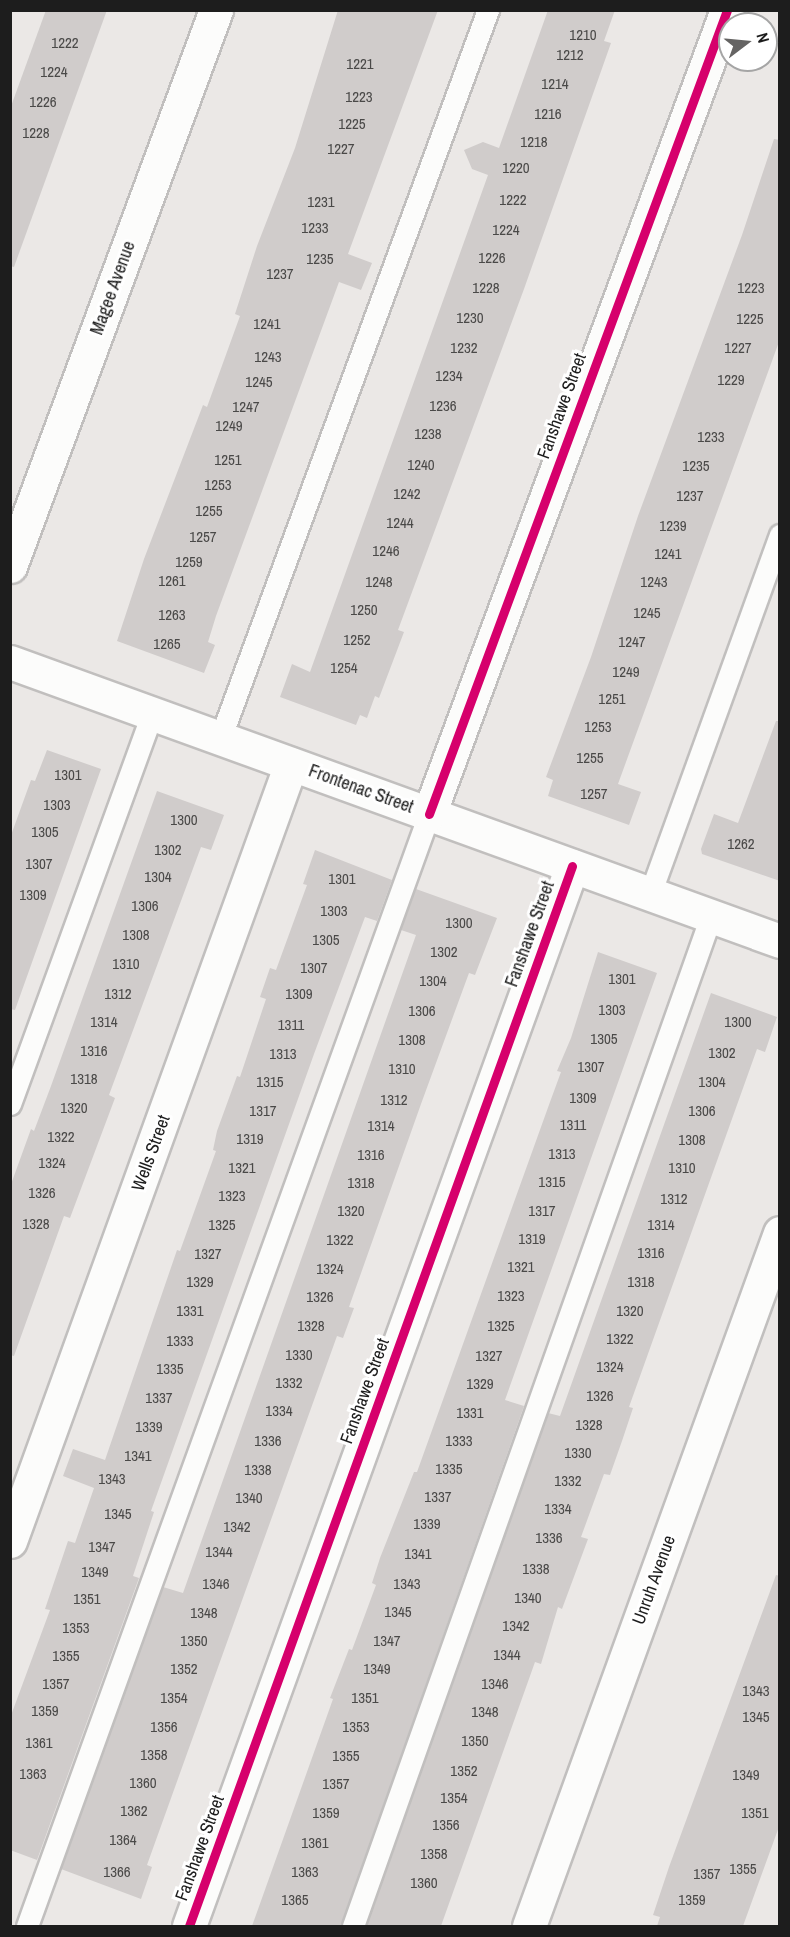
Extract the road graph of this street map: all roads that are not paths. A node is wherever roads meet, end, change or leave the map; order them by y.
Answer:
1 (216, 10) edge
2 (488, 10) edge
3 (727, 10) edge
4 (780, 535) edge
5 (10, 566) edge
6 (10, 662) edge
7 (152, 713) junction
8 (220, 739) junction
9 (291, 764) junction
10 (429, 814) junction
11 (572, 866) junction
12 (650, 894) junction
13 (711, 916) junction
14 (780, 941) edge
15 (10, 1104) edge
16 (780, 1233) edge
17 (10, 1541) edge
18 (27, 1926) edge
19 (189, 1926) edge
20 (353, 1926) edge
21 (529, 1926) edge

1 - 5 street, Magee Avenue
2 - 8 lane
3 - 10 street, Fanshawe Street
4 - 12 lane
6 - 7 street, Frontenac Street
7 - 8 street, Frontenac Street
7 - 15 lane
8 - 9 street, Frontenac Street
9 - 10 street, Frontenac Street
9 - 17 street, Wells Street
10 - 11 street, Frontenac Street
10 - 18 lane
11 - 12 street, Frontenac Street
11 - 19 street, Fanshawe Street
12 - 13 street, Frontenac Street
13 - 14 street, Frontenac Street
13 - 20 lane
16 - 21 street, Unruh Avenue

